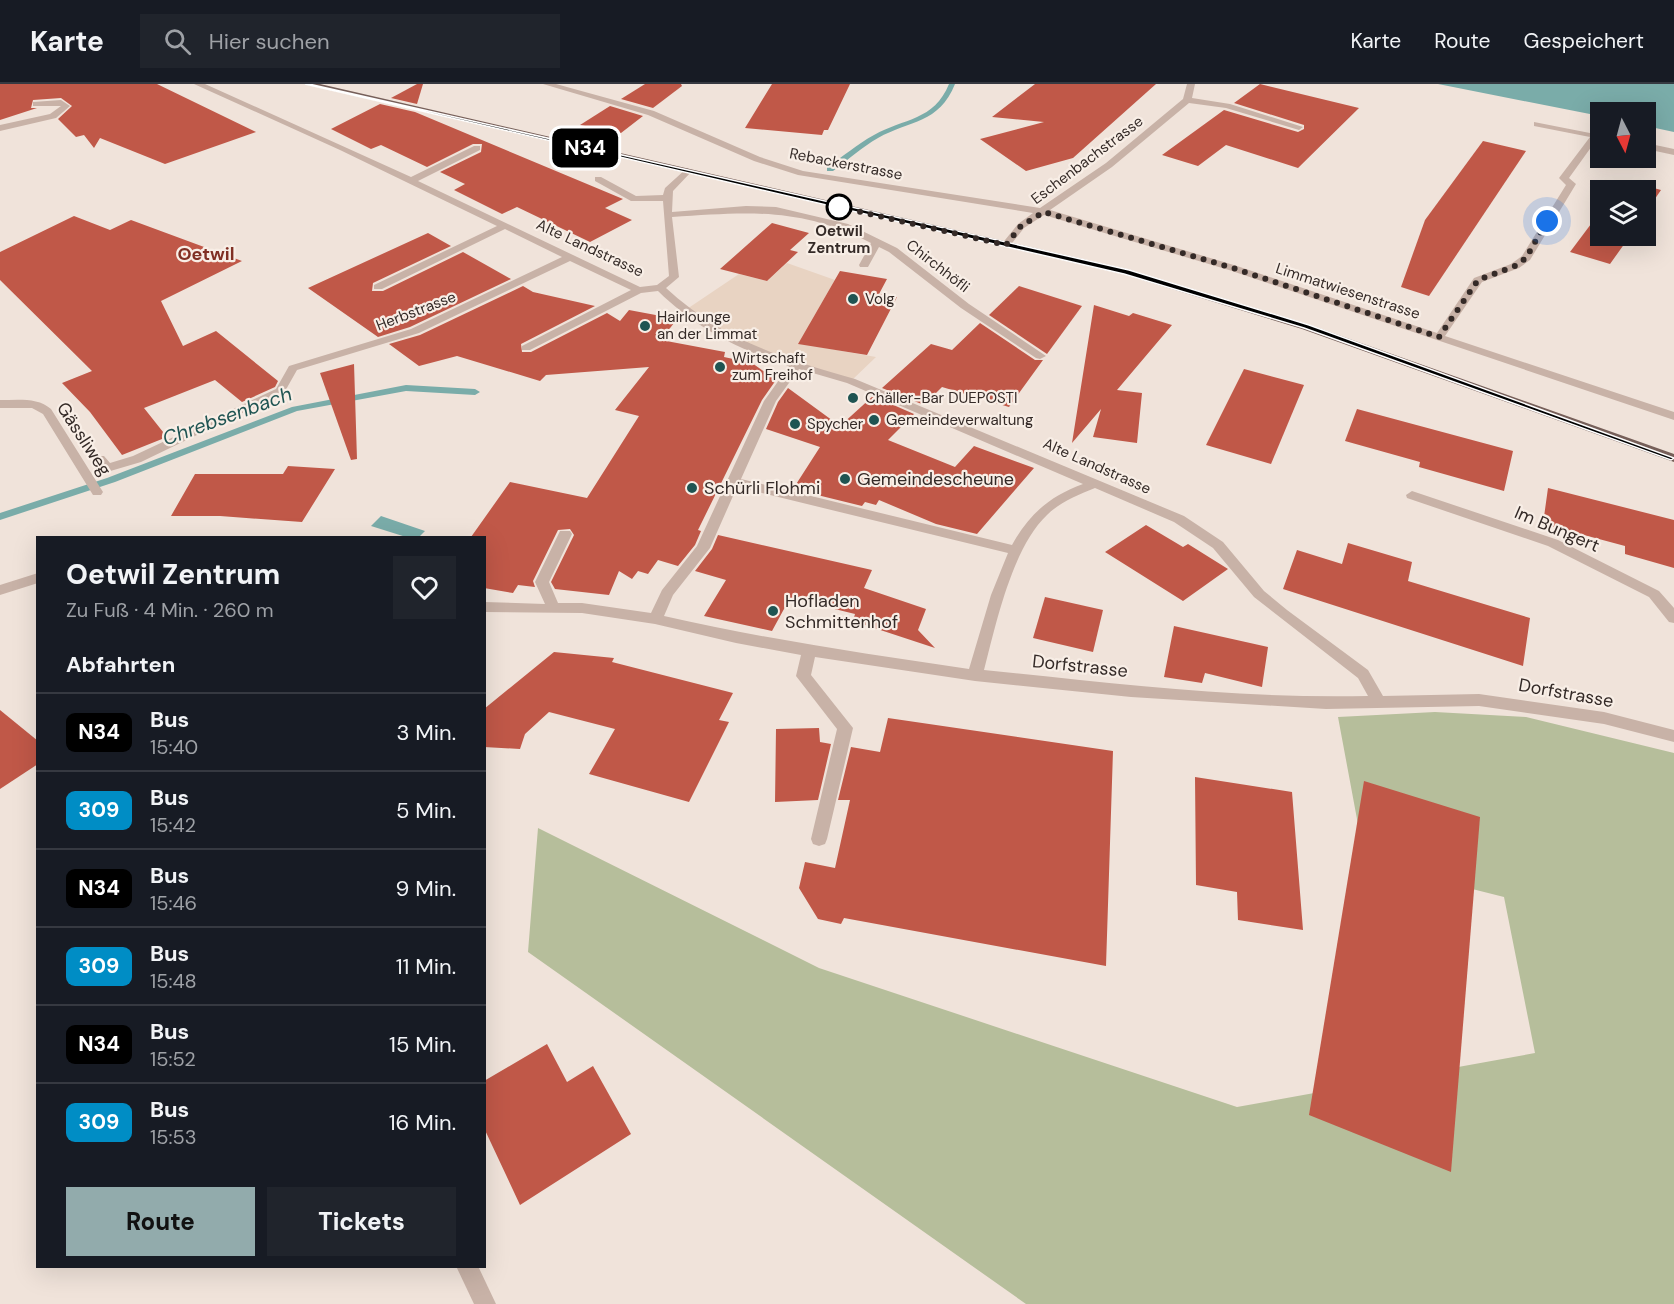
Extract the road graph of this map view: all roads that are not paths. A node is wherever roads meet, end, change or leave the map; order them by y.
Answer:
1 (198, 84) edge
2 (309, 84) edge
3 (547, 84) edge
4 (1191, 84) edge
5 (1187, 100) junction
6 (36, 104) dead end
7 (1537, 124) dead end
8 (1299, 127) dead end
9 (0, 128) edge
10 (1590, 134) edge
11 (1590, 146) edge
12 (477, 148) dead end
13 (1656, 148) edge
14 (1674, 152) edge
15 (687, 171) junction
16 (598, 179) dead end
17 (411, 181) junction
18 (667, 198) junction
19 (1044, 212) junction
20 (667, 215) junction
21 (504, 226) junction
22 (877, 241) junction
23 (1006, 245) junction
24 (568, 258) junction
25 (864, 265) dead end
26 (378, 286) dead end
27 (660, 288) junction
28 (639, 290) junction
29 (1439, 337) junction
30 (526, 348) dead end
31 (1040, 356) dead end
32 (796, 365) junction
33 (0, 404) edge
34 (1674, 416) edge
35 (1674, 458) edge
36 (100, 459) dead end
37 (735, 482) junction
38 (1096, 483) junction
39 (94, 488) dead end
40 (1412, 495) dead end
41 (565, 534) dead end
42 (1017, 551) junction
43 (36, 579) edge
44 (0, 590) edge
45 (552, 609) junction
46 (487, 612) edge
47 (1674, 618) edge
48 (655, 619) junction
49 (809, 651) junction
50 (975, 675) junction
51 (1378, 701) junction
52 (1674, 736) edge
53 (819, 839) dead end
54 (468, 1268) edge
55 (485, 1304) edge

1 - 17 street, Alte Landstrasse
2 - 15 main road
3 - 19 street, Rebackerstrasse
4 - 5 street
5 - 8 street
5 - 19 street, Eschenbachstrasse
6 - 9 street
7 - 10 street
11 - 29 street
12 - 17 street
13 - 14 street
15 - 18 street
15 - 23 main road
16 - 18 street
17 - 21 street, Alte Landstrasse
18 - 20 street
19 - 23 street, Eschenbachstrasse
19 - 29 street, Limmatwiesenstrasse
20 - 22 street, Chirchhöfli
20 - 27 street
21 - 24 street, Alte Landstrasse
21 - 26 street
22 - 25 street
22 - 31 street, Chirchhöfli
23 - 35 main road
24 - 28 street, Alte Landstrasse
24 - 36 street, Herbstrasse
27 - 28 street, Alte Landstrasse
27 - 32 street, Alte Landstrasse
28 - 30 street
29 - 34 street, Limmatwiesenstrasse
32 - 37 street
32 - 38 street, Alte Landstrasse
33 - 39 street, Gässliweg
37 - 42 street
37 - 48 street
38 - 42 street
38 - 51 street, Alte Landstrasse
40 - 47 street, Im Bungert
41 - 45 street
42 - 50 street
43 - 44 street
45 - 46 street, Dorfstrasse
45 - 48 street, Dorfstrasse
48 - 49 street, Dorfstrasse
49 - 50 street, Dorfstrasse
49 - 53 street
50 - 51 street, Dorfstrasse
51 - 52 street, Dorfstrasse
54 - 55 street

